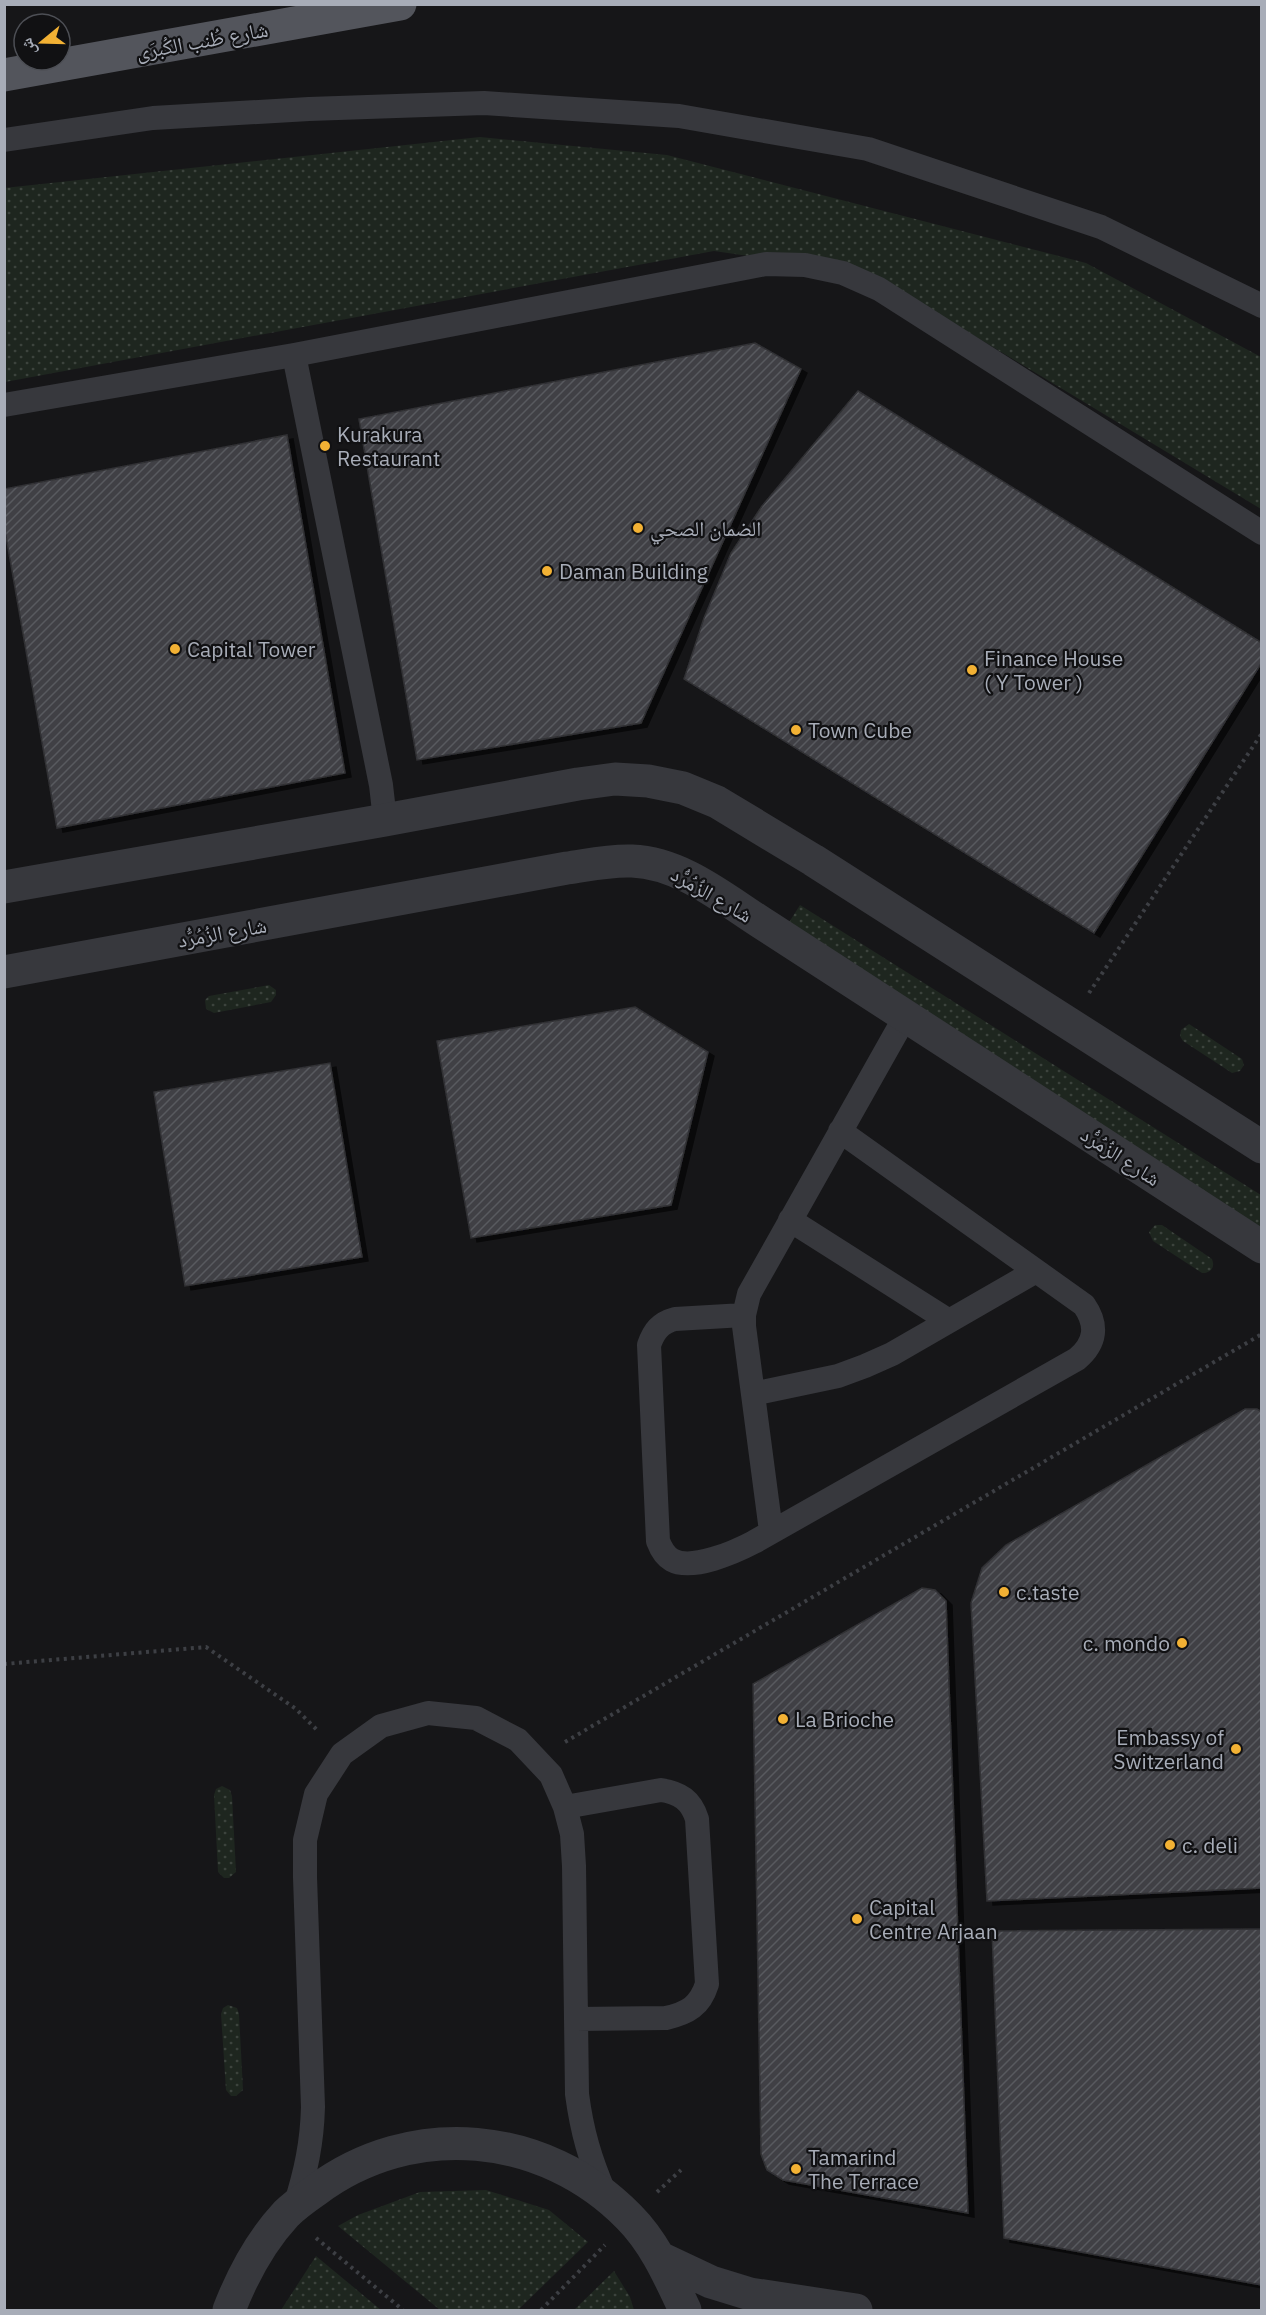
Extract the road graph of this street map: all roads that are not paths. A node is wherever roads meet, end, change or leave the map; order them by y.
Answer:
1 (400, 4) edge
2 (4, 75) edge
3 (4, 140) edge
4 (1262, 306) edge
5 (294, 355) junction
6 (4, 405) edge
7 (1262, 532) edge
8 (386, 820) junction
9 (4, 887) edge
10 (4, 972) edge
11 (906, 1017) junction
12 (840, 1131) junction
13 (1262, 1147) edge
14 (790, 1220) junction
15 (1262, 1247) edge
16 (1036, 1271) junction
17 (744, 1315) junction
18 (949, 1321) junction
19 (753, 1394) junction
20 (771, 1531) junction
21 (566, 1807) junction
22 (576, 2019) junction
23 (605, 2194) junction
24 (291, 2210) junction
25 (660, 2258) junction
26 (229, 2310) edge
27 (685, 2310) edge
28 (856, 2310) edge

1 - 2 main road, شارع طُنب الكُبرَى
3 - 4 lane
5 - 6 lane
5 - 7 lane
5 - 8 lane
8 - 9 street
8 - 13 street
10 - 11 street, شارع الزُمُرُّد
11 - 12 lane
11 - 15 street, شارع الزُمُرُّد
12 - 14 lane
12 - 16 lane
14 - 17 lane
14 - 18 lane
16 - 18 lane
16 - 20 lane
17 - 19 lane
17 - 20 lane
18 - 19 lane
19 - 20 lane
21 - 22 lane
21 - 22 lane
21 - 24 lane
22 - 23 lane
23 - 24 street
23 - 25 street
24 - 26 street
25 - 27 street
25 - 28 street

